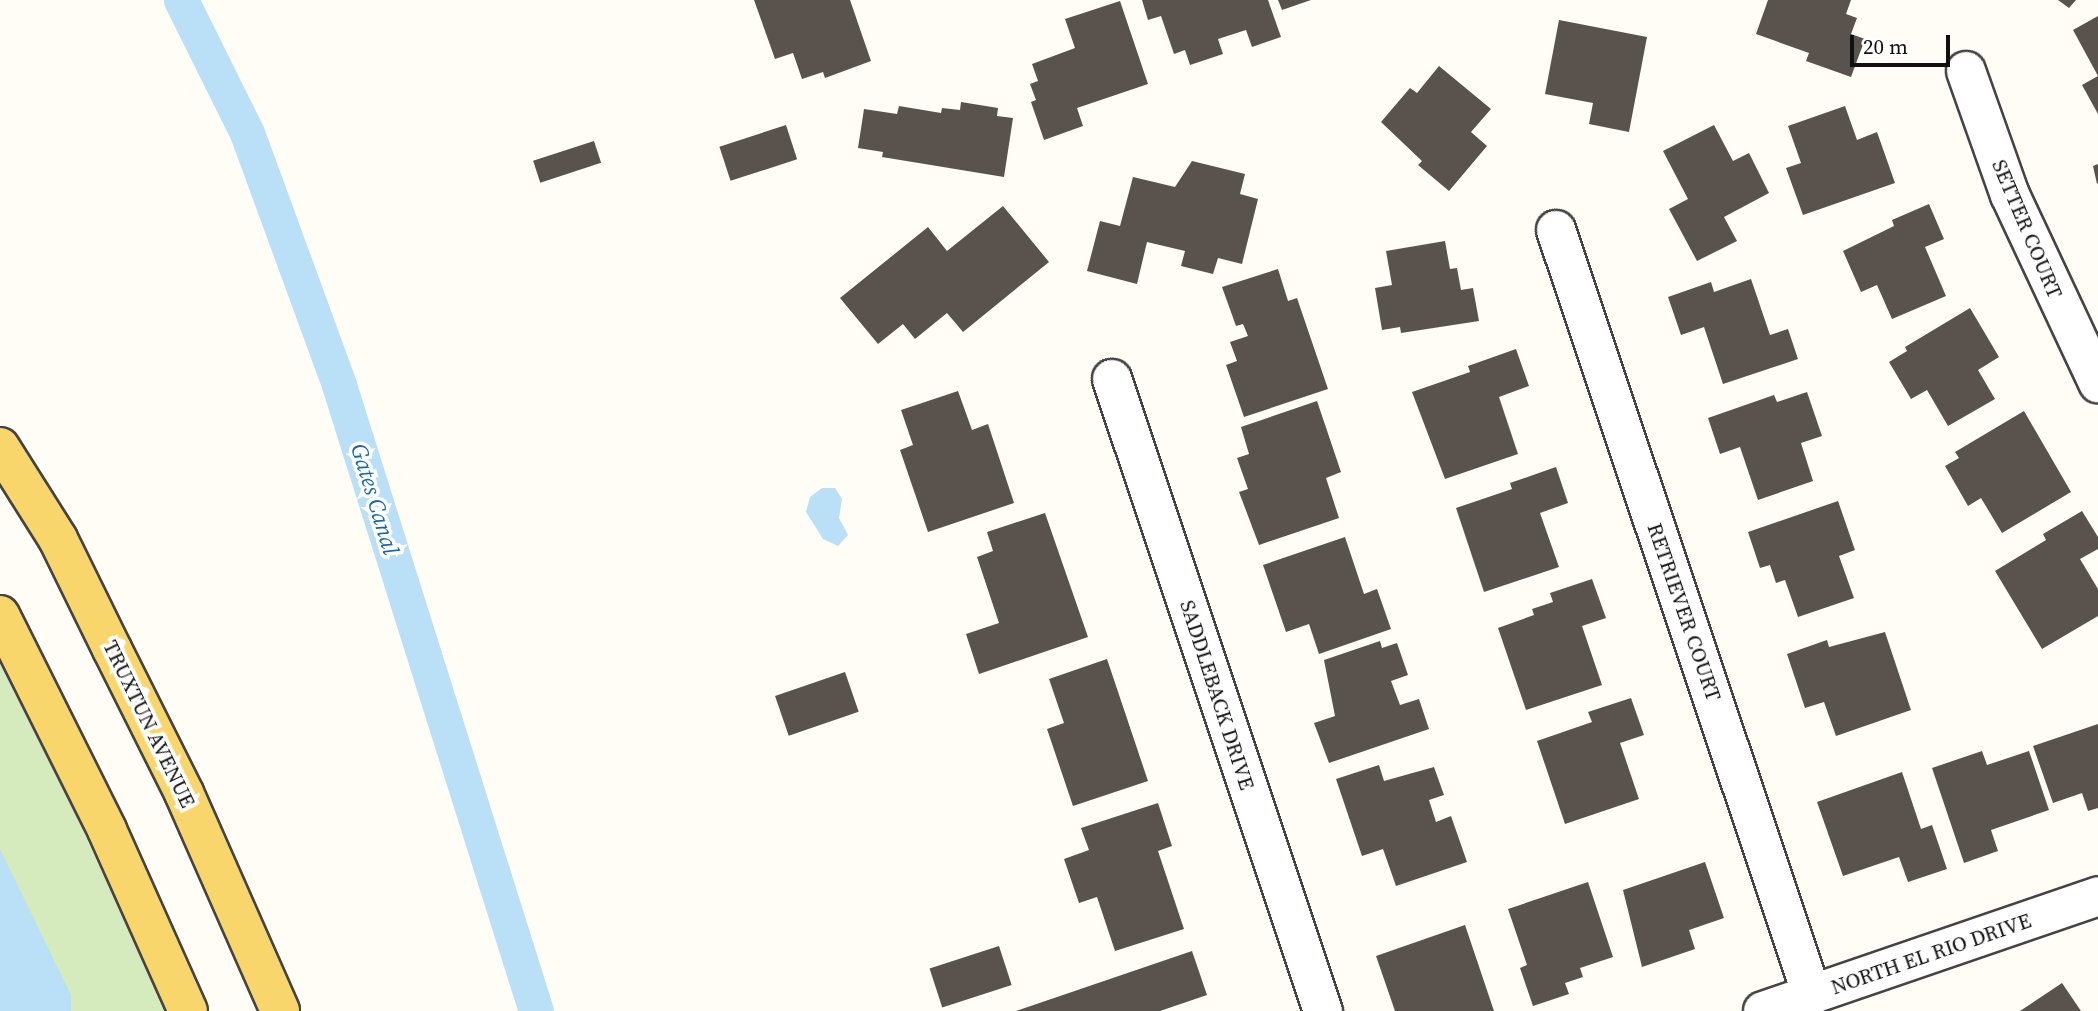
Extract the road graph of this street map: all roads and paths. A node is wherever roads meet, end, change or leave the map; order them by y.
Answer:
1 (1966, 71) dead end
2 (1556, 230) dead end
3 (1112, 379) dead end
4 (2098, 383) edge
5 (0, 447) edge
6 (0, 615) edge
7 (2098, 896) edge
8 (1812, 995) junction
9 (188, 1011) edge
10 (280, 1011) edge
11 (1323, 1011) edge
12 (1763, 1011) edge

1 - 4 street, SETTER COURT
2 - 8 street, RETRIEVER COURT
3 - 11 street, SADDLEBACK DRIVE
5 - 10 main road, TRUXTUN AVENUE
6 - 9 main road
7 - 8 street, NORTH EL RIO DRIVE
8 - 12 street, NORTH EL RIO DRIVE

